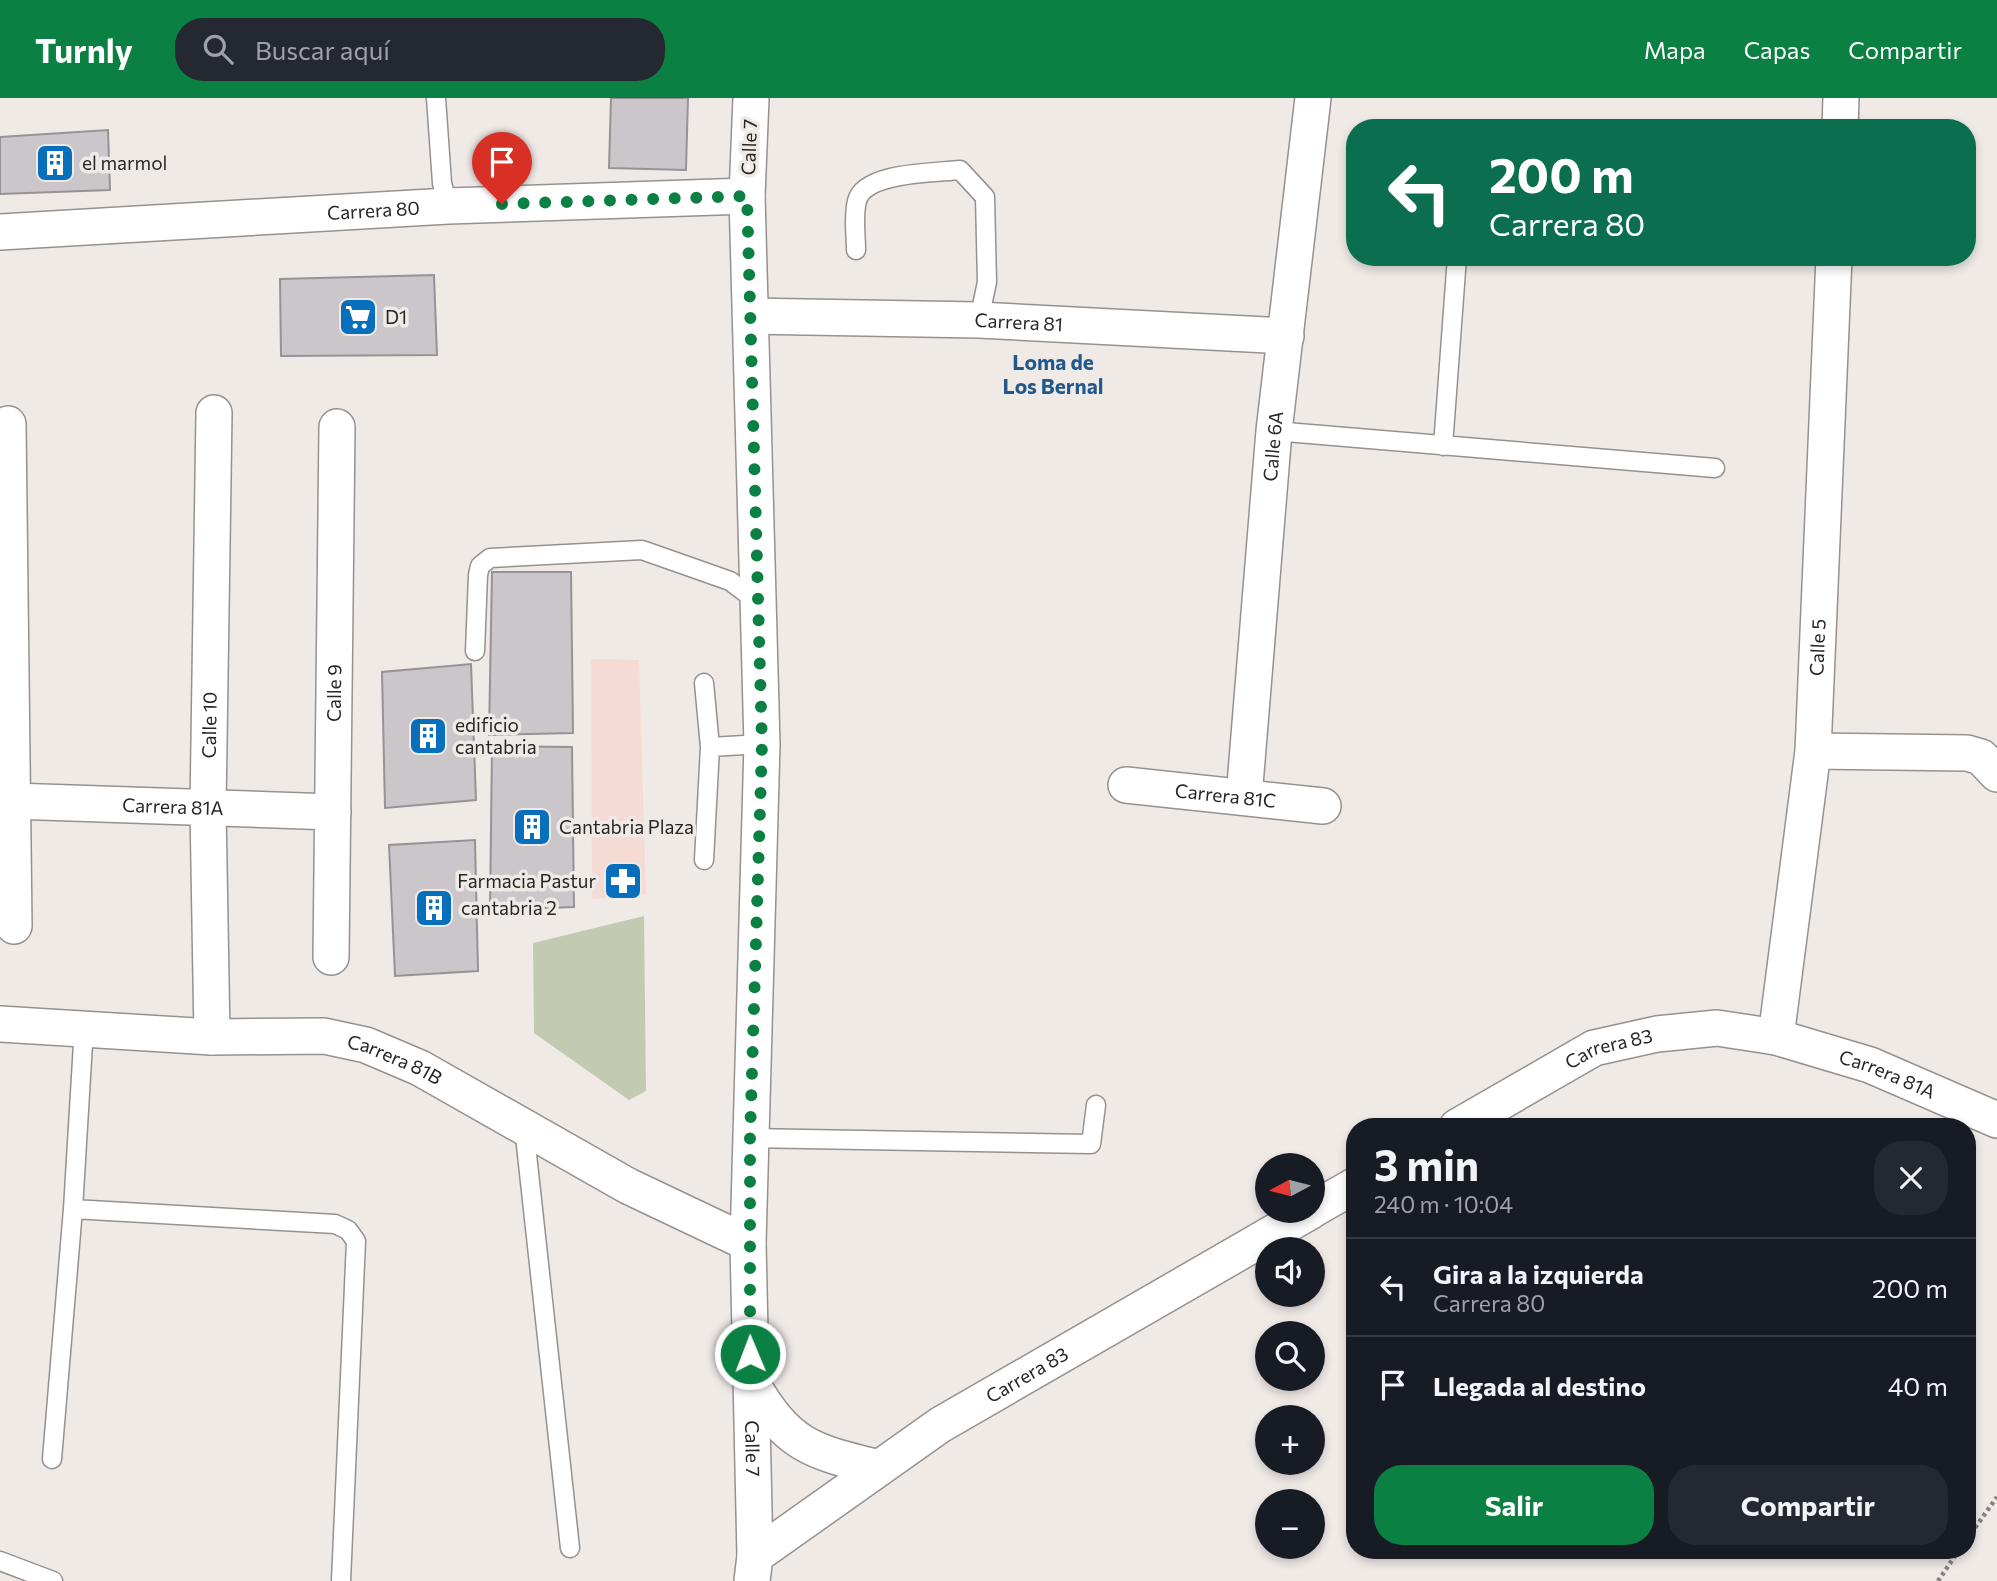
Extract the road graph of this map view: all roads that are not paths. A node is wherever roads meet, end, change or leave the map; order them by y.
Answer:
1 (436, 98) edge
2 (751, 98) edge
3 (1313, 98) edge
4 (1841, 98) edge
5 (1840, 119) edge
6 (747, 196) junction
7 (448, 206) junction
8 (0, 232) edge
9 (856, 250) dead end
10 (1456, 266) edge
11 (1834, 266) edge
12 (753, 316) junction
13 (979, 320) junction
14 (1286, 336) junction
15 (214, 414) dead end
16 (8, 424) dead end
17 (337, 427) dead end
18 (1274, 431) junction
19 (1443, 446) junction
20 (1714, 468) dead end
21 (758, 602) junction
22 (474, 652) dead end
23 (704, 683) dead end
24 (762, 744) junction
25 (710, 747) junction
26 (1812, 751) junction
27 (1997, 774) edge
28 (1126, 785) dead end
29 (1244, 797) junction
30 (12, 801) junction
31 (1323, 806) dead end
32 (208, 808) junction
33 (333, 812) junction
34 (704, 860) dead end
35 (14, 926) dead end
36 (331, 957) dead end
37 (0, 1024) edge
38 (84, 1027) junction
39 (212, 1037) junction
40 (1776, 1037) junction
41 (1096, 1105) dead end
42 (1473, 1118) edge
43 (1997, 1120) edge
44 (524, 1127) junction
45 (750, 1138) junction
46 (1346, 1191) edge
47 (1325, 1203) edge
48 (73, 1209) junction
49 (1291, 1223) edge
50 (748, 1243) junction
51 (751, 1382) junction
52 (52, 1459) dead end
53 (879, 1468) junction
54 (570, 1548) dead end
55 (0, 1561) edge
56 (753, 1568) edge
57 (53, 1581) edge
58 (341, 1581) edge

1 - 7 lane
2 - 6 street, Calle 7
3 - 14 street, Calle 6A
4 - 5 street
6 - 7 street, Carrera 80
6 - 12 street, Calle 7
7 - 8 street, Carrera 80
9 - 13 lane
10 - 19 lane
11 - 26 street, Calle 5
12 - 13 street, Carrera 81
12 - 21 street, Calle 7
13 - 14 street, Carrera 81
14 - 18 street, Calle 6A
15 - 32 street, Calle 10
16 - 30 street
17 - 33 street, Calle 9
18 - 19 lane
18 - 29 street, Calle 6A
19 - 20 lane
21 - 22 lane
21 - 24 street, Calle 7
23 - 25 lane
24 - 25 lane
24 - 45 street, Calle 7
25 - 34 lane
26 - 27 street
26 - 40 street, Calle 5
28 - 29 street, Carrera 81C
29 - 31 street, Carrera 81C
30 - 32 street, Carrera 81A
30 - 35 street
32 - 33 street, Carrera 81A
32 - 39 street, Calle 10
33 - 36 street, Calle 9
37 - 38 street, Carrera 81B
38 - 39 street, Carrera 81B
38 - 48 lane
39 - 44 street, Carrera 81B
40 - 42 street, Carrera 83
40 - 43 street, Carrera 81A
41 - 45 lane
44 - 50 street, Carrera 81B
44 - 54 lane
45 - 50 street, Calle 7
46 - 47 street, Carrera 83
48 - 52 lane
48 - 58 lane
49 - 53 street, Carrera 83
50 - 51 street, Calle 7
51 - 53 street
51 - 56 street, Calle 7
53 - 56 street, Carrera 83
55 - 57 lane

